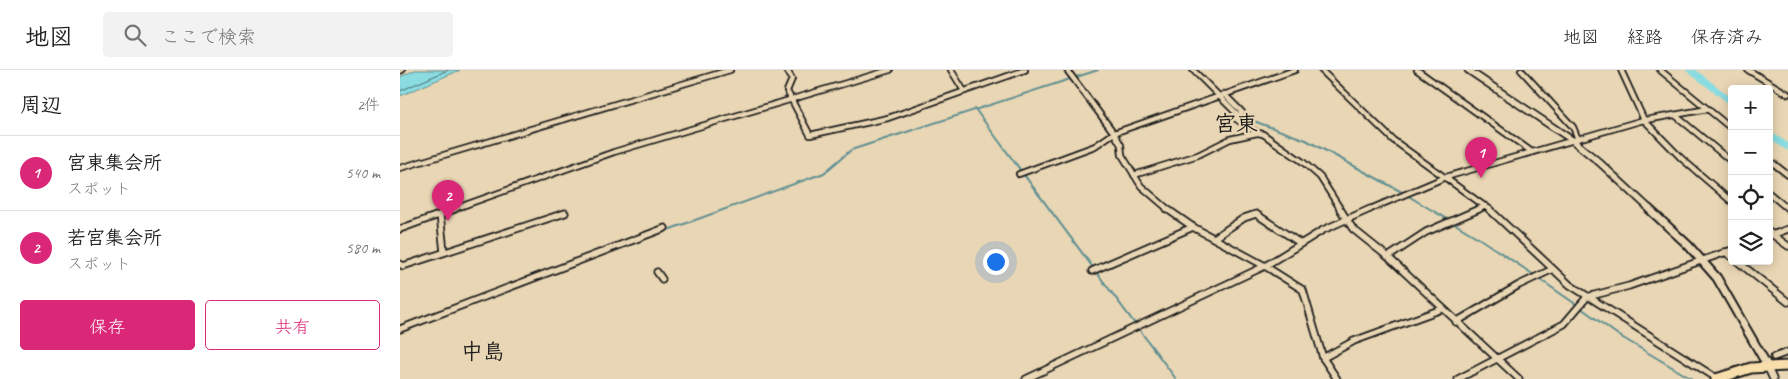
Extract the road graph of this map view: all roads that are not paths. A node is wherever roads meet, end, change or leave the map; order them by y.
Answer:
1 (730, 70) edge
2 (787, 70) edge
3 (890, 70) edge
4 (951, 70) edge
5 (1025, 70) edge
6 (1067, 70) edge
7 (1193, 70) edge
8 (1295, 70) edge
9 (1321, 70) edge
10 (1417, 70) edge
11 (1468, 70) edge
12 (1521, 70) edge
13 (1622, 70) edge
14 (1660, 70) edge
15 (1748, 70) edge
16 (964, 91) junction
17 (1786, 92) edge
18 (1222, 94) junction
19 (792, 99) junction
20 (1708, 109) junction
21 (1676, 114) junction
22 (1644, 120) junction
23 (1728, 126) edge
24 (1114, 133) junction
25 (1258, 133) junction
26 (1575, 140) junction
27 (1532, 152) junction
28 (1728, 159) edge
29 (1773, 163) edge
30 (400, 168) edge
31 (1019, 174) dead end
32 (1134, 175) junction
33 (1788, 175) edge
34 (1446, 177) junction
35 (1773, 196) edge
36 (1728, 199) edge
37 (1486, 206) junction
38 (1788, 209) edge
39 (565, 213) dead end
40 (440, 214) junction
41 (1345, 219) junction
42 (1193, 227) junction
43 (665, 228) dead end
44 (400, 229) edge
45 (1788, 229) edge
46 (1773, 233) edge
47 (1773, 236) edge
48 (1214, 238) junction
49 (1300, 243) junction
50 (1788, 246) edge
51 (1728, 251) edge
52 (444, 252) junction
53 (1725, 252) junction
54 (1728, 254) edge
55 (1388, 257) junction
56 (1702, 260) junction
57 (400, 264) edge
58 (1742, 265) edge
59 (1265, 266) junction
60 (1553, 269) junction
61 (1092, 271) dead end
62 (657, 272) dead end
63 (662, 279) dead end
64 (1587, 297) junction
65 (1788, 302) edge
66 (1442, 309) junction
67 (1456, 322) junction
68 (400, 329) edge
69 (1788, 352) edge
70 (1323, 358) junction
71 (1497, 358) junction
72 (1771, 361) junction
73 (1788, 366) edge
74 (1026, 379) edge
75 (1337, 379) edge
76 (1458, 379) edge
77 (1519, 379) edge
78 (1717, 379) edge
79 (1773, 379) edge

1 - 30 street
2 - 19 street
3 - 19 street
4 - 16 street
5 - 16 street
6 - 24 street
7 - 18 street
8 - 18 street
9 - 34 street
10 - 27 street
11 - 26 street
12 - 26 street
13 - 22 street
14 - 20 street
15 - 17 street
16 - 19 street
18 - 24 street
18 - 25 street
19 - 40 street
20 - 21 street
20 - 23 street
21 - 22 street
21 - 28 street
22 - 26 street
22 - 36 street
24 - 31 street
24 - 32 street
25 - 32 street
25 - 41 street
26 - 27 street
26 - 56 street
27 - 34 street
29 - 33 street
32 - 42 street
34 - 37 street
34 - 41 street
35 - 38 street
37 - 55 street
37 - 60 street
39 - 52 street
40 - 44 street
40 - 52 street
41 - 49 street
41 - 55 street
42 - 48 street
42 - 61 street
43 - 68 street
45 - 46 street
47 - 50 street
48 - 49 street
48 - 59 street
49 - 59 street
51 - 53 street
52 - 57 street
53 - 54 street
53 - 56 street
55 - 66 street
56 - 64 street
56 - 72 street
58 - 65 street
59 - 70 street
59 - 74 street
60 - 64 street
60 - 67 street
62 - 63 street
64 - 71 street
64 - 78 street
66 - 67 street
66 - 70 street
67 - 71 street
69 - 72 street
70 - 75 street
71 - 76 street
71 - 77 street
72 - 73 main road
72 - 78 main road
72 - 79 street

